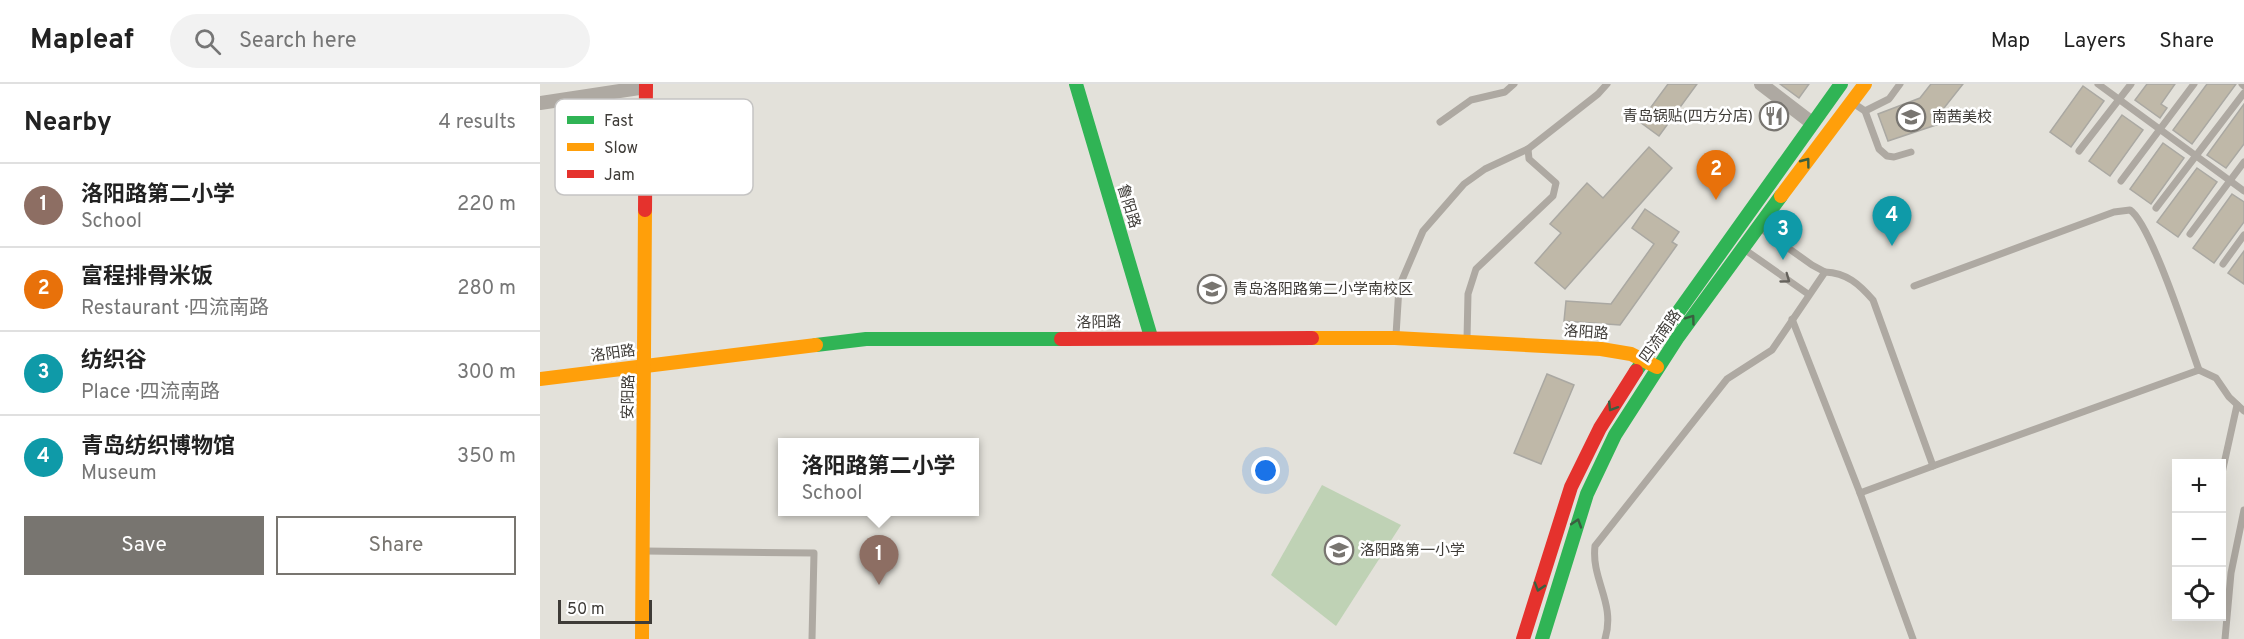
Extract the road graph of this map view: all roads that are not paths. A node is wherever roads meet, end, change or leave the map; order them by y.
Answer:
1 (1076, 84) edge
2 (1514, 84) edge
3 (1607, 84) edge
4 (1761, 84) edge
5 (1841, 84) edge
6 (1865, 84) edge
7 (1899, 84) edge
8 (2098, 84) edge
9 (2131, 84) edge
10 (2194, 84) edge
11 (646, 85) edge
12 (2244, 93) edge
13 (564, 99) edge
14 (555, 100) edge
15 (2119, 100) junction
16 (1851, 102) junction
17 (540, 103) edge
18 (1865, 111) junction
19 (1440, 122) dead end
20 (1812, 123) junction
21 (2160, 130) junction
22 (1528, 149) junction
23 (2079, 151) dead end
24 (1911, 152) dead end
25 (2196, 156) junction
26 (2244, 162) edge
27 (2121, 181) dead end
28 (2230, 181) junction
29 (2244, 192) edge
30 (646, 195) edge
31 (2156, 208) dead end
32 (1745, 216) junction
33 (1758, 226) junction
34 (2190, 234) dead end
35 (2244, 235) edge
36 (1730, 238) junction
37 (1743, 248) junction
38 (2223, 264) dead end
39 (1825, 272) junction
40 (1914, 286) dead end
41 (1808, 294) junction
42 (1792, 319) junction
43 (1151, 337) junction
44 (1395, 338) junction
45 (1467, 342) junction
46 (1644, 358) junction
47 (645, 365) junction
48 (1657, 367) junction
49 (2199, 370) junction
50 (540, 379) edge
51 (2237, 405) junction
52 (2244, 411) edge
53 (2225, 459) edge
54 (1933, 466) junction
55 (1860, 493) junction
56 (2244, 510) edge
57 (643, 551) junction
58 (642, 639) edge
59 (812, 639) edge
60 (1523, 639) edge
61 (1542, 639) edge
62 (1605, 639) edge
63 (1913, 639) edge
64 (2225, 639) edge

1 - 43 street, 鲁阳路
2 - 19 lane
3 - 22 lane
4 - 20 street
5 - 20 street, 四流南路
6 - 16 street, 四流南路
7 - 18 lane
8 - 15 lane
9 - 15 lane
10 - 21 lane
11 - 13 street
12 - 25 lane
14 - 17 street
15 - 21 lane
15 - 23 lane
16 - 18 lane
33 -> 16 street, 四流南路
18 - 24 lane
20 - 32 street, 四流南路
21 - 25 lane
21 - 27 lane
22 - 44 lane
22 - 45 lane
25 - 28 lane
25 - 31 lane
26 - 28 lane
28 - 29 lane
28 - 34 lane
30 - 47 street, 安阳路
32 - 33 lane
32 - 36 street, 四流南路
33 - 37 street, 四流南路
33 - 39 lane
35 - 38 lane
36 - 37 lane
36 - 46 street, 四流南路
37 -> 41 lane
48 -> 37 street, 四流南路
39 - 41 lane
39 - 54 lane
40 - 49 lane
41 - 42 lane
42 - 55 lane
42 - 62 lane
43 - 44 street, 洛阳路
43 - 47 street, 洛阳路
44 - 45 street, 洛阳路
45 - 46 street, 洛阳路
46 - 48 street, 洛阳路
46 -> 60 street, 四流南路
47 - 50 street, 洛阳路
47 - 57 street, 安阳路
61 -> 48 street, 四流南路
49 - 51 lane
49 - 54 lane
51 - 52 lane
51 - 53 lane
54 - 55 lane
55 - 63 lane
56 - 64 lane
57 - 58 street, 安阳路
57 - 59 lane

